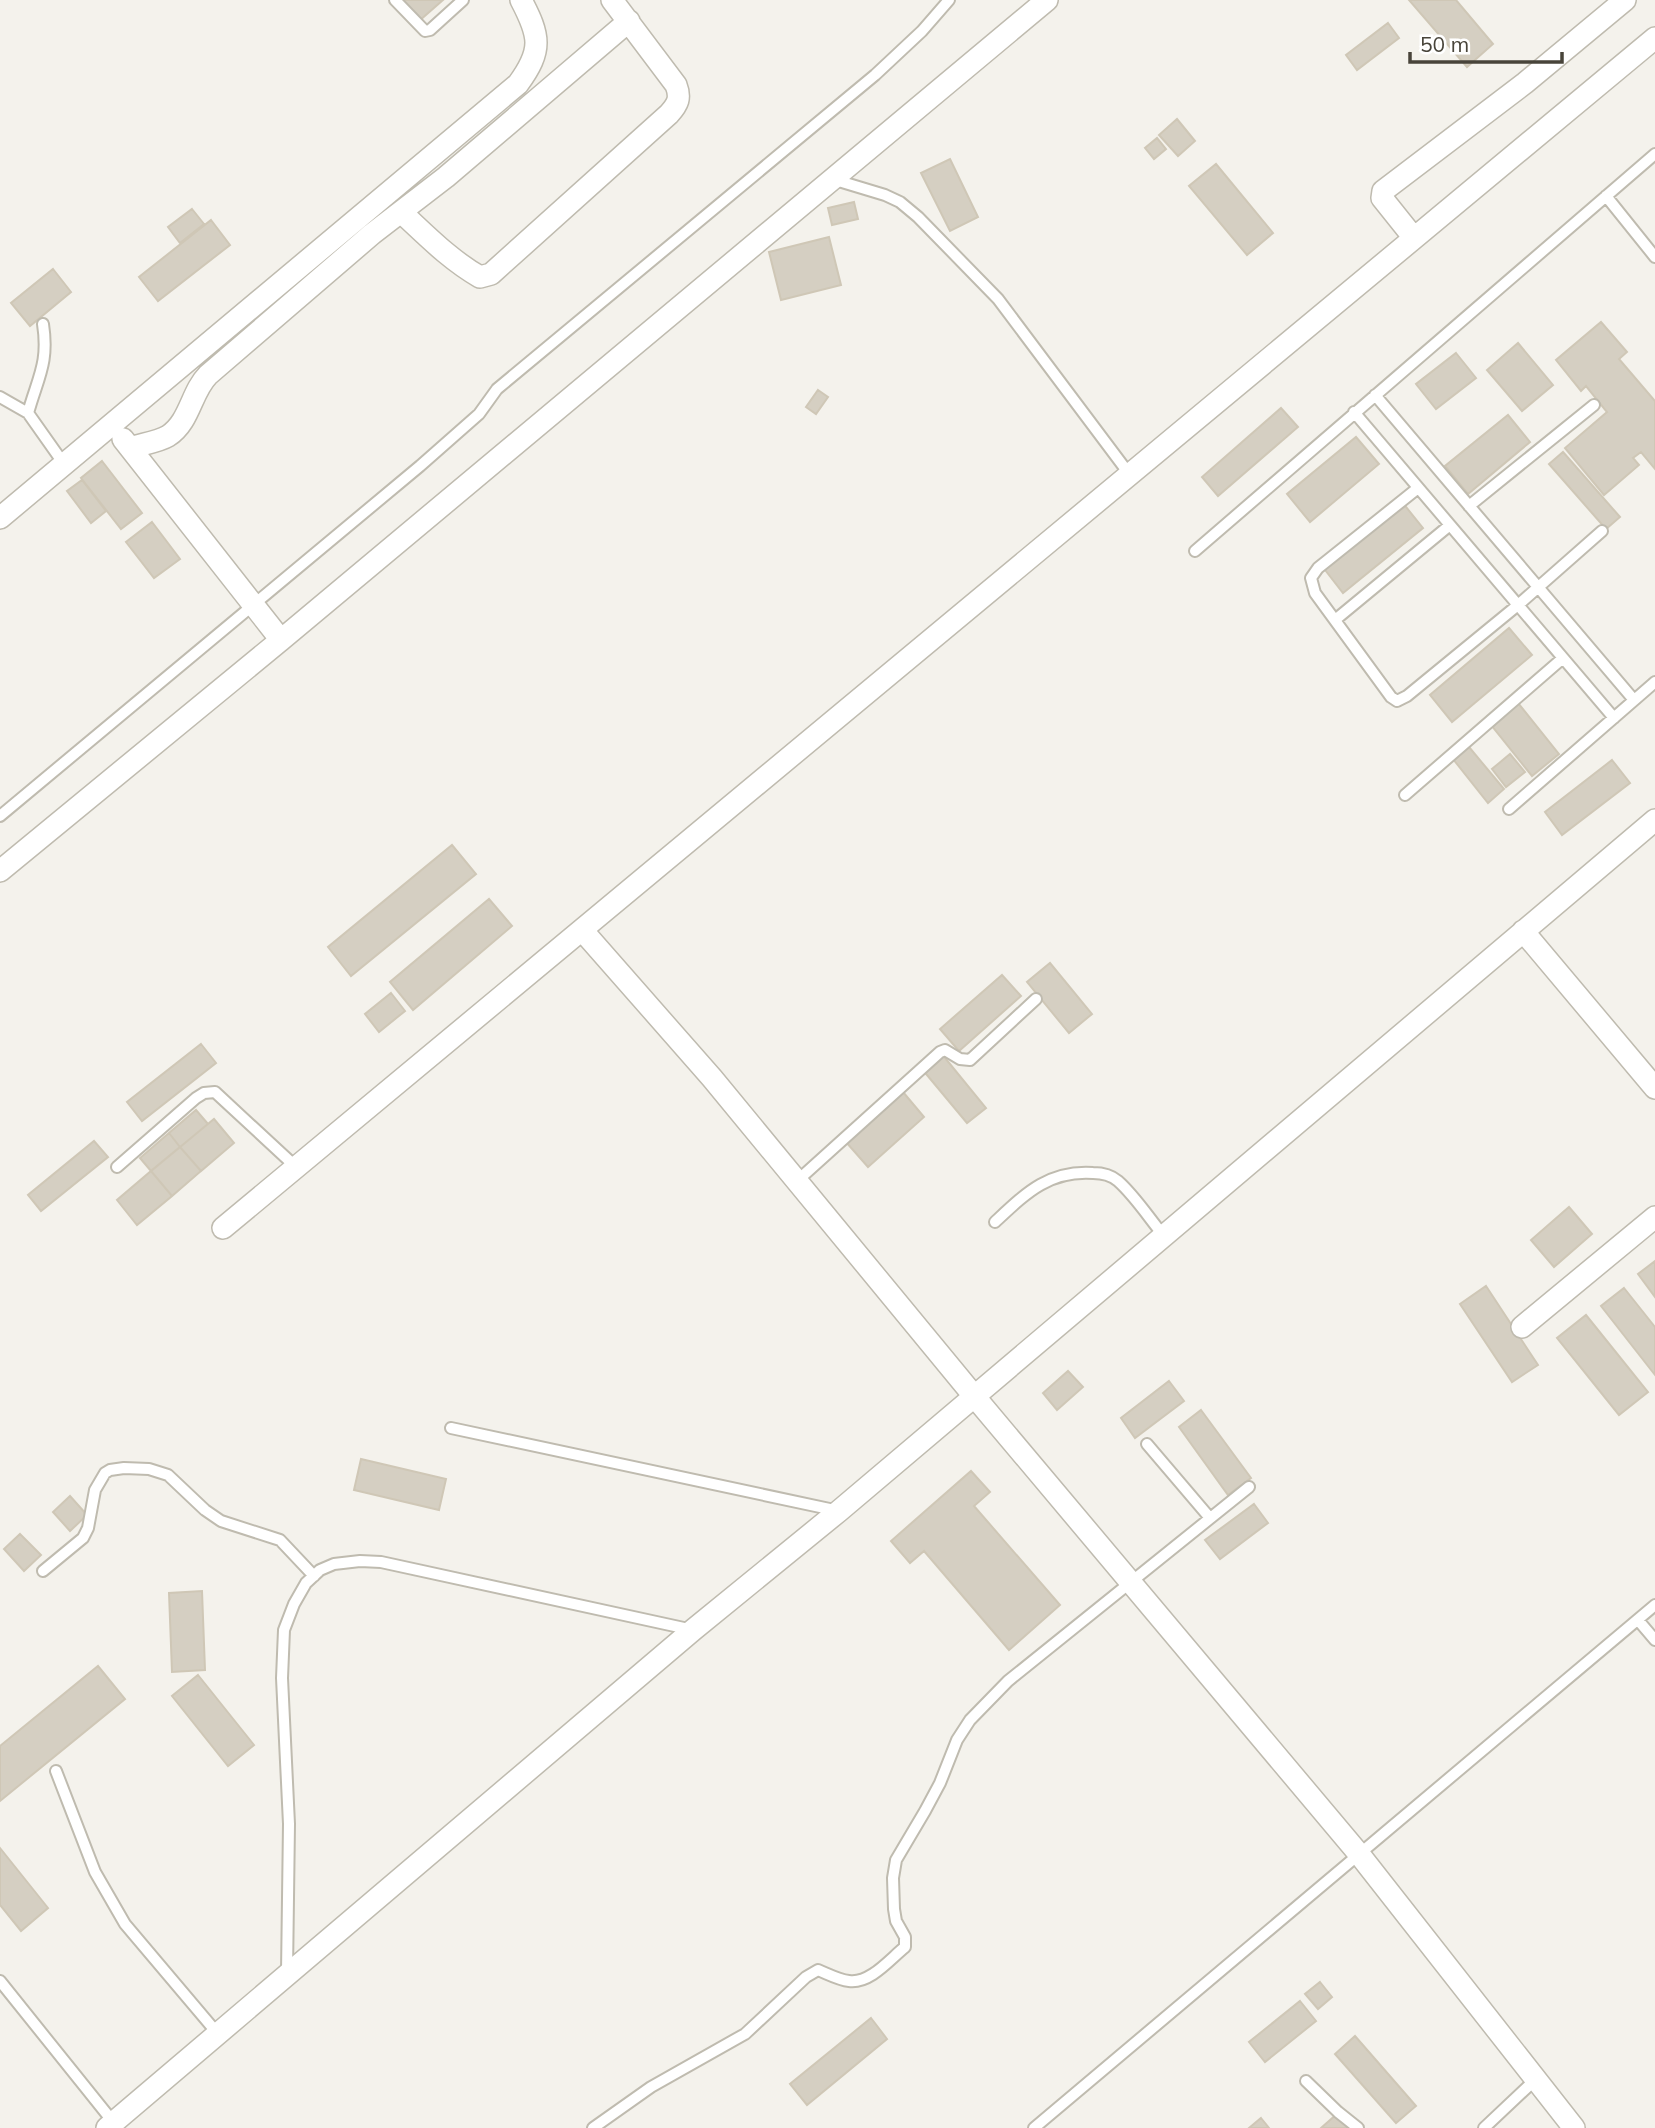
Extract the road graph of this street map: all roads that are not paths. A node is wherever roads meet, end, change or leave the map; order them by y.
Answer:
1 (395, 0) edge
2 (463, 0) edge
3 (521, 0) edge
4 (612, 0) edge
5 (949, 0) edge
6 (1047, 0) edge
7 (1625, 0) edge
8 (629, 20) junction
9 (1655, 38) edge
10 (1655, 154) edge
11 (832, 179) junction
12 (1606, 196) junction
13 (401, 212) junction
14 (1414, 238) junction
15 (1655, 257) edge
16 (43, 324) dead end
17 (1375, 395) junction
18 (0, 397) edge
19 (1594, 405) dead end
20 (1354, 412) junction
21 (28, 413) junction
22 (111, 424) junction
23 (130, 448) junction
24 (64, 464) junction
25 (1130, 475) junction
26 (1418, 488) junction
27 (1469, 506) junction
28 (0, 518) edge
29 (1450, 525) junction
30 (1602, 531) dead end
31 (1195, 551) dead end
32 (1538, 587) junction
33 (253, 604) junction
34 (1518, 605) junction
35 (1335, 620) junction
36 (281, 640) junction
37 (1563, 658) junction
38 (1655, 682) edge
39 (1634, 700) junction
40 (1614, 719) junction
41 (1405, 794) dead end
42 (1509, 809) dead end
43 (0, 816) edge
44 (1655, 820) edge
45 (0, 871) edge
46 (582, 930) junction
47 (1523, 931) junction
48 (1036, 999) dead end
49 (1655, 1087) edge
50 (117, 1167) dead end
51 (296, 1167) junction
52 (797, 1181) junction
53 (1655, 1217) edge
54 (995, 1222) dead end
55 (223, 1228) dead end
56 (1164, 1236) junction
57 (1522, 1327) dead end
58 (974, 1396) junction
59 (451, 1428) dead end
60 (1147, 1444) dead end
61 (1249, 1487) dead end
62 (839, 1511) junction
63 (1210, 1518) junction
64 (43, 1572) dead end
65 (314, 1576) junction
66 (1131, 1583) junction
67 (1655, 1605) edge
68 (1638, 1620) junction
69 (693, 1630) junction
70 (1655, 1640) edge
71 (56, 1771) dead end
72 (1359, 1854) junction
73 (287, 1975) junction
74 (0, 1981) edge
75 (218, 2034) junction
76 (1535, 2080) junction
77 (1306, 2081) dead end
78 (110, 2125) edge
79 (593, 2128) edge
80 (1034, 2128) edge
81 (1357, 2128) edge
82 (1484, 2128) edge
83 (1574, 2128) edge

1 - 2 lane
3 - 22 street
4 - 8 street
5 - 33 lane
6 - 11 street
7 - 14 street
8 - 13 street
8 - 13 street
9 - 14 street
10 - 12 lane
11 - 25 lane
11 - 36 street
12 - 15 lane
12 - 17 lane
13 - 23 street
14 - 25 street
16 - 21 lane
17 - 20 lane
17 - 27 lane
18 - 21 lane
19 - 27 lane
20 - 26 lane
20 - 31 lane
21 - 24 lane
22 - 23 street
22 - 24 street
23 - 33 street
24 - 28 street
25 - 46 street
26 - 29 lane
26 - 35 lane
27 - 32 lane
29 - 34 lane
29 - 35 lane
30 - 32 lane
32 - 34 lane
32 - 39 lane
33 - 36 street
33 - 43 lane
34 - 35 lane
34 - 37 lane
36 - 45 street
37 - 40 lane
37 - 41 lane
38 - 39 lane
39 - 40 lane
40 - 42 lane
44 - 47 street
46 - 51 street
46 - 52 street
47 - 49 street
47 - 56 street
48 - 52 lane
50 - 51 lane
51 - 55 street
52 - 58 street
53 - 57 street
54 - 56 lane
56 - 58 street
58 - 62 street
58 - 66 street
59 - 62 lane
60 - 63 lane
61 - 63 lane
62 - 69 street
63 - 66 lane
64 - 65 lane
65 - 69 lane
65 - 73 lane
66 - 72 street
66 - 79 lane
67 - 68 lane
68 - 70 lane
68 - 72 lane
69 - 73 street
71 - 75 lane
72 - 76 street
72 - 80 lane
73 - 75 street
74 - 78 lane
75 - 78 street
76 - 82 lane
76 - 83 street
77 - 81 lane

